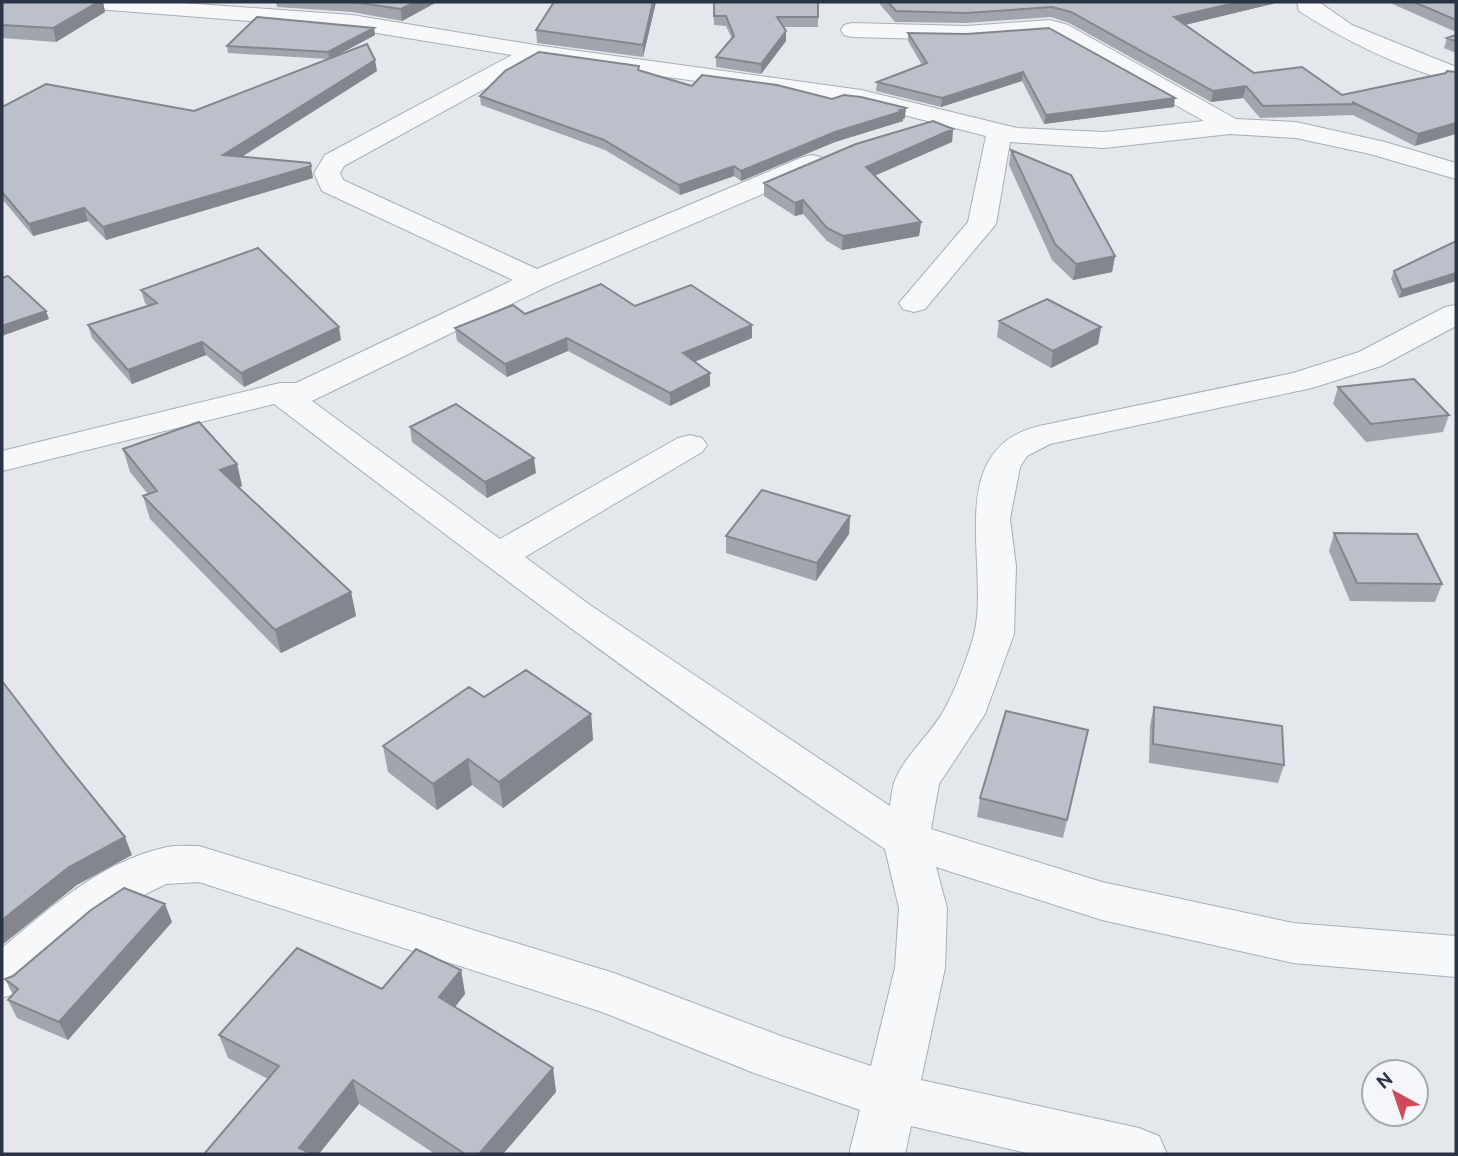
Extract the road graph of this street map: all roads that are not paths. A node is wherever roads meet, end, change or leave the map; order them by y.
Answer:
1 (84, 2) edge
2 (1308, 2) edge
3 (852, 30) dead end
4 (536, 51) junction
5 (1456, 75) edge
6 (943, 120) junction
7 (1230, 126) junction
8 (999, 132) junction
9 (894, 134) edge
10 (832, 154) edge
11 (1456, 172) edge
12 (537, 280) junction
13 (914, 303) dead end
14 (1456, 314) edge
15 (280, 393) junction
16 (690, 445) dead end
17 (2, 461) edge
18 (499, 556) junction
19 (906, 839) junction
20 (1456, 957) edge
21 (2, 977) edge
22 (891, 1097) junction
23 (877, 1154) edge
24 (1139, 1154) edge

1 - 4 street
2 - 5 street
3 - 7 street
4 - 6 street
4 - 12 street
6 - 8 street
6 - 9 street
7 - 8 street
7 - 11 street
8 - 13 street
10 - 12 street
12 - 15 street
14 - 19 street
15 - 17 street
15 - 18 street
16 - 18 street
18 - 19 street
19 - 20 street
19 - 22 street
21 - 22 street
22 - 23 street
22 - 24 street

